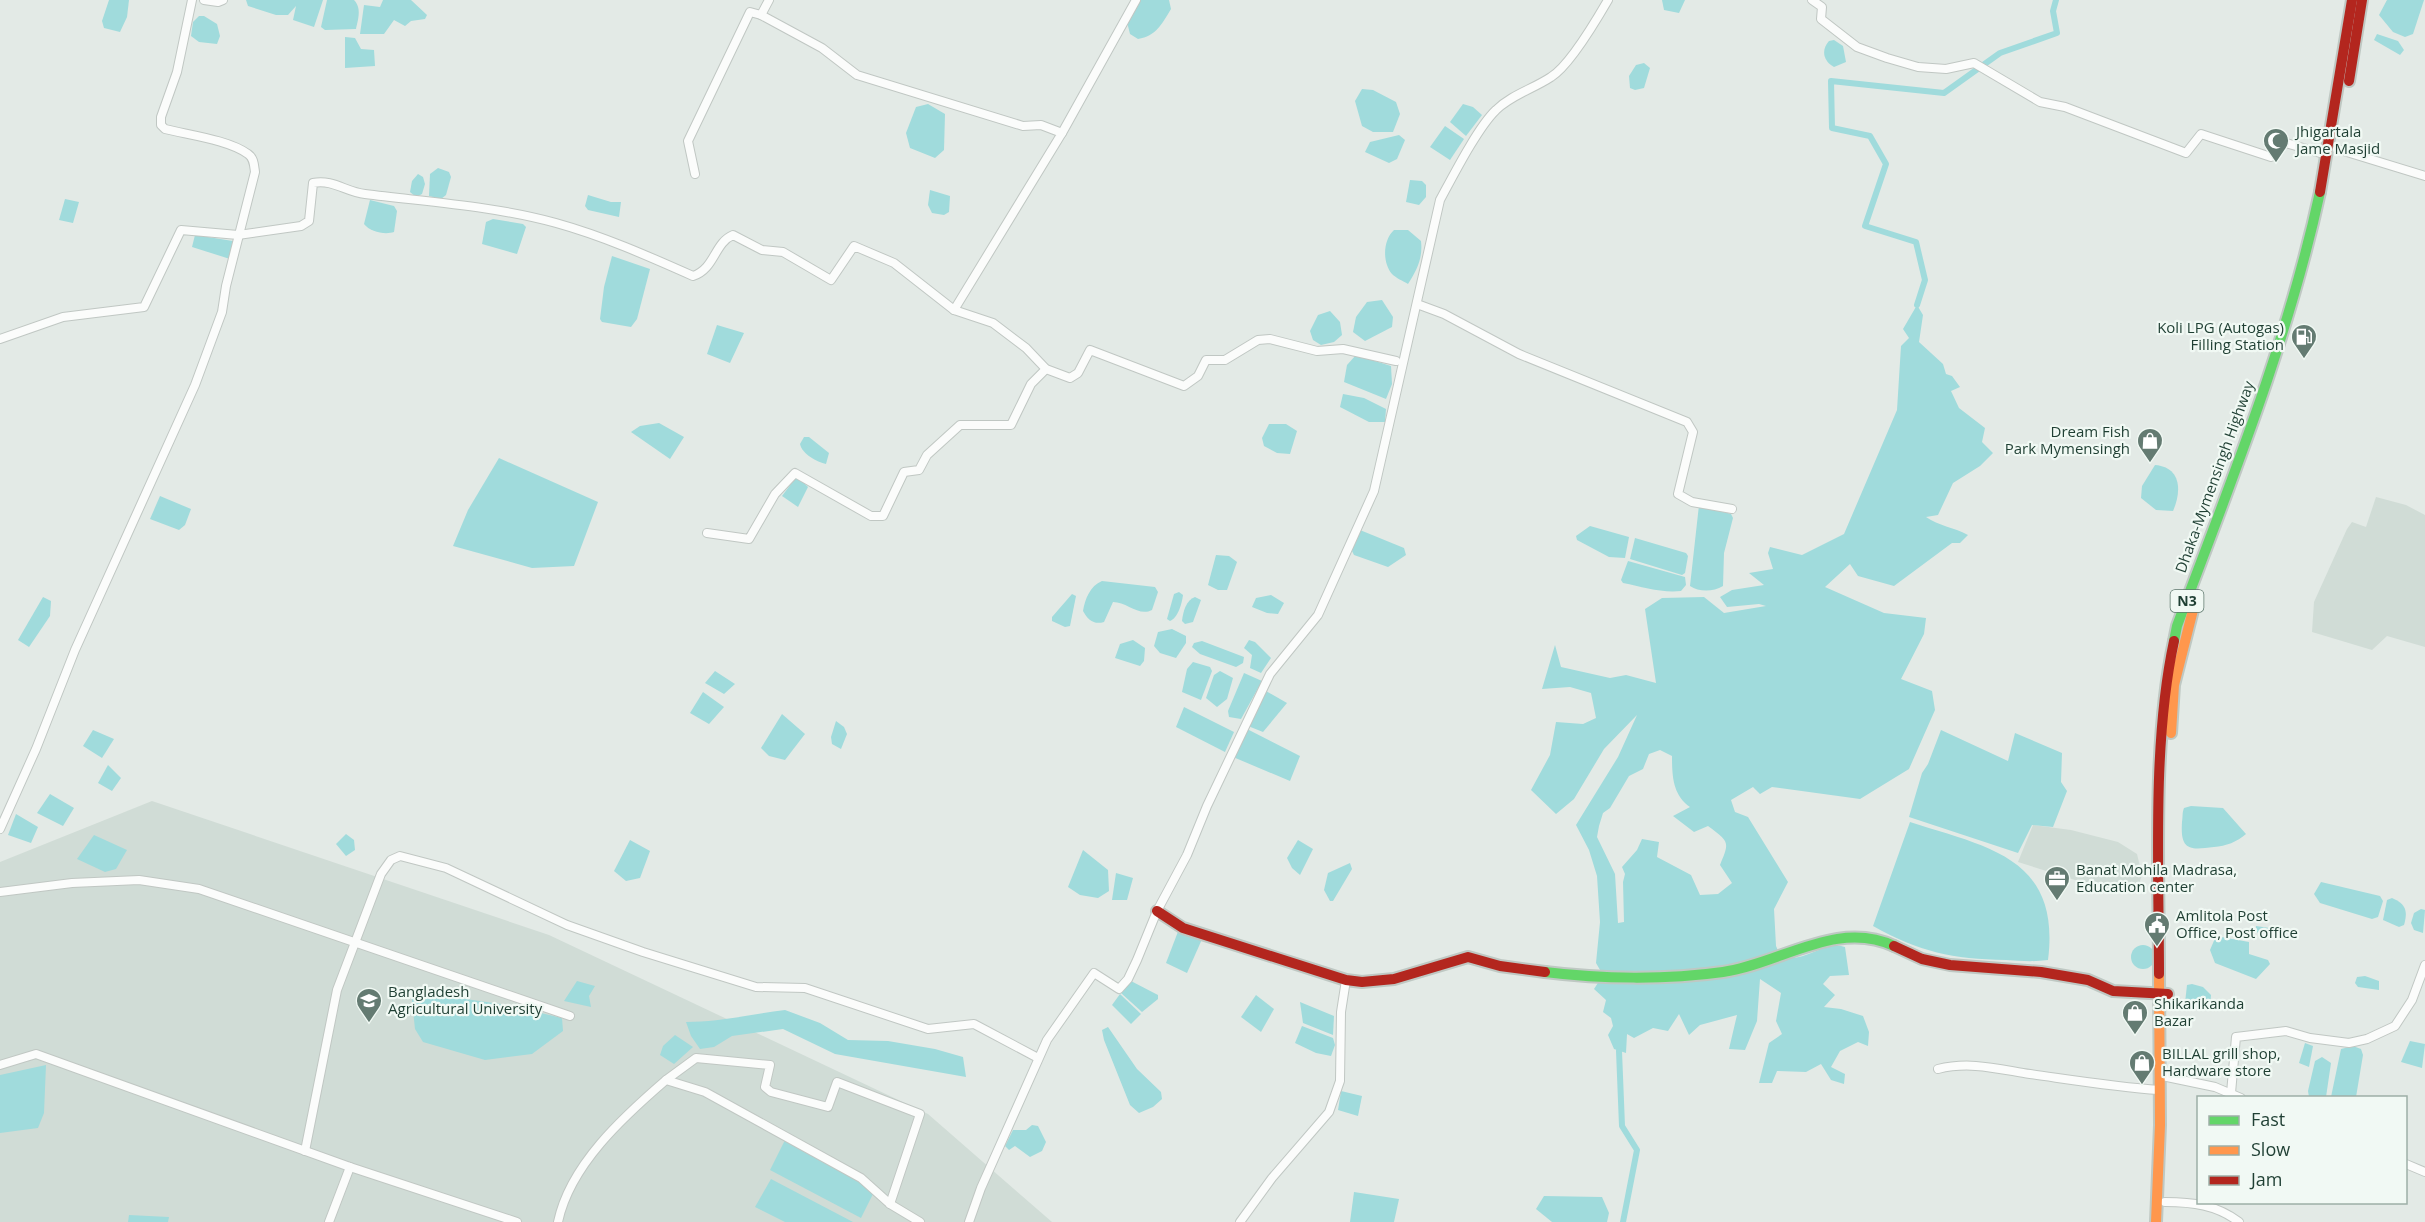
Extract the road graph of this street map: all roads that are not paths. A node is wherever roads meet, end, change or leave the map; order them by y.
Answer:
1 (192, 0) edge
2 (204, 0) edge
3 (223, 0) edge
4 (769, 0) edge
5 (1136, 0) edge
6 (1608, 0) edge
7 (1812, 0) edge
8 (2352, 0) edge
9 (2362, 0) edge
10 (761, 15) junction
11 (1062, 133) junction
12 (2337, 149) junction
13 (2327, 155) junction
14 (694, 174) dead end
15 (2425, 176) edge
16 (238, 235) junction
17 (1417, 304) junction
18 (954, 310) junction
19 (0, 339) edge
20 (1396, 361) dead end
21 (1046, 369) junction
22 (1732, 509) dead end
23 (707, 533) dead end
24 (0, 829) edge
25 (0, 892) edge
26 (1157, 911) junction
27 (356, 944) junction
28 (2425, 965) edge
29 (1346, 980) junction
30 (2164, 994) junction
31 (570, 1016) dead end
32 (1038, 1058) junction
33 (0, 1065) edge
34 (1938, 1069) dead end
35 (2167, 1077) junction
36 (666, 1080) junction
37 (2159, 1090) junction
38 (2231, 1093) junction
39 (2237, 1096) edge
40 (305, 1151) junction
41 (2407, 1164) edge
42 (350, 1167) junction
43 (2425, 1172) edge
44 (2165, 1202) junction
45 (891, 1204) junction
46 (329, 1222) edge
47 (517, 1222) edge
48 (558, 1222) edge
49 (920, 1222) edge
50 (969, 1222) edge
51 (1240, 1222) edge
52 (2156, 1222) edge
53 (2163, 1222) edge
54 (2239, 1222) edge

1 - 16 street
2 - 3 street
4 - 10 street
5 - 11 street
6 - 17 street
7 - 13 street
8 - 13 main road, Dhaka-Mymensingh Highway / N3
9 - 12 main road, Dhaka-Mymensingh Highway / N3
10 - 11 street
10 - 14 street
11 - 18 street
12 - 15 street
12 - 30 main road, Dhaka-Mymensingh Highway / N3
13 - 30 main road, Dhaka-Mymensingh Highway / N3
16 - 18 street
16 - 19 street
16 - 24 street
17 - 22 street
17 - 26 street
18 - 21 street
20 - 21 street
21 - 23 street
25 - 27 street
26 - 29 main road
26 - 32 street
27 - 31 street
27 - 32 street
27 - 40 street
28 - 38 street
29 - 30 main road
29 - 51 street
30 - 35 main road, Dhaka-Mymensingh Highway / N3
30 - 37 main road, Dhaka-Mymensingh Highway / N3
32 - 50 street
33 - 40 street
34 - 37 street
35 - 38 street
35 - 44 main road, Dhaka-Mymensingh Highway / N3
36 - 45 street
36 - 45 street
36 - 48 street
37 - 52 main road, Dhaka-Mymensingh Highway / N3
38 - 39 street
40 - 42 street
41 - 43 street
42 - 46 street
42 - 47 street
44 - 53 main road, Dhaka-Mymensingh Highway / N3
44 - 54 street
45 - 49 street

